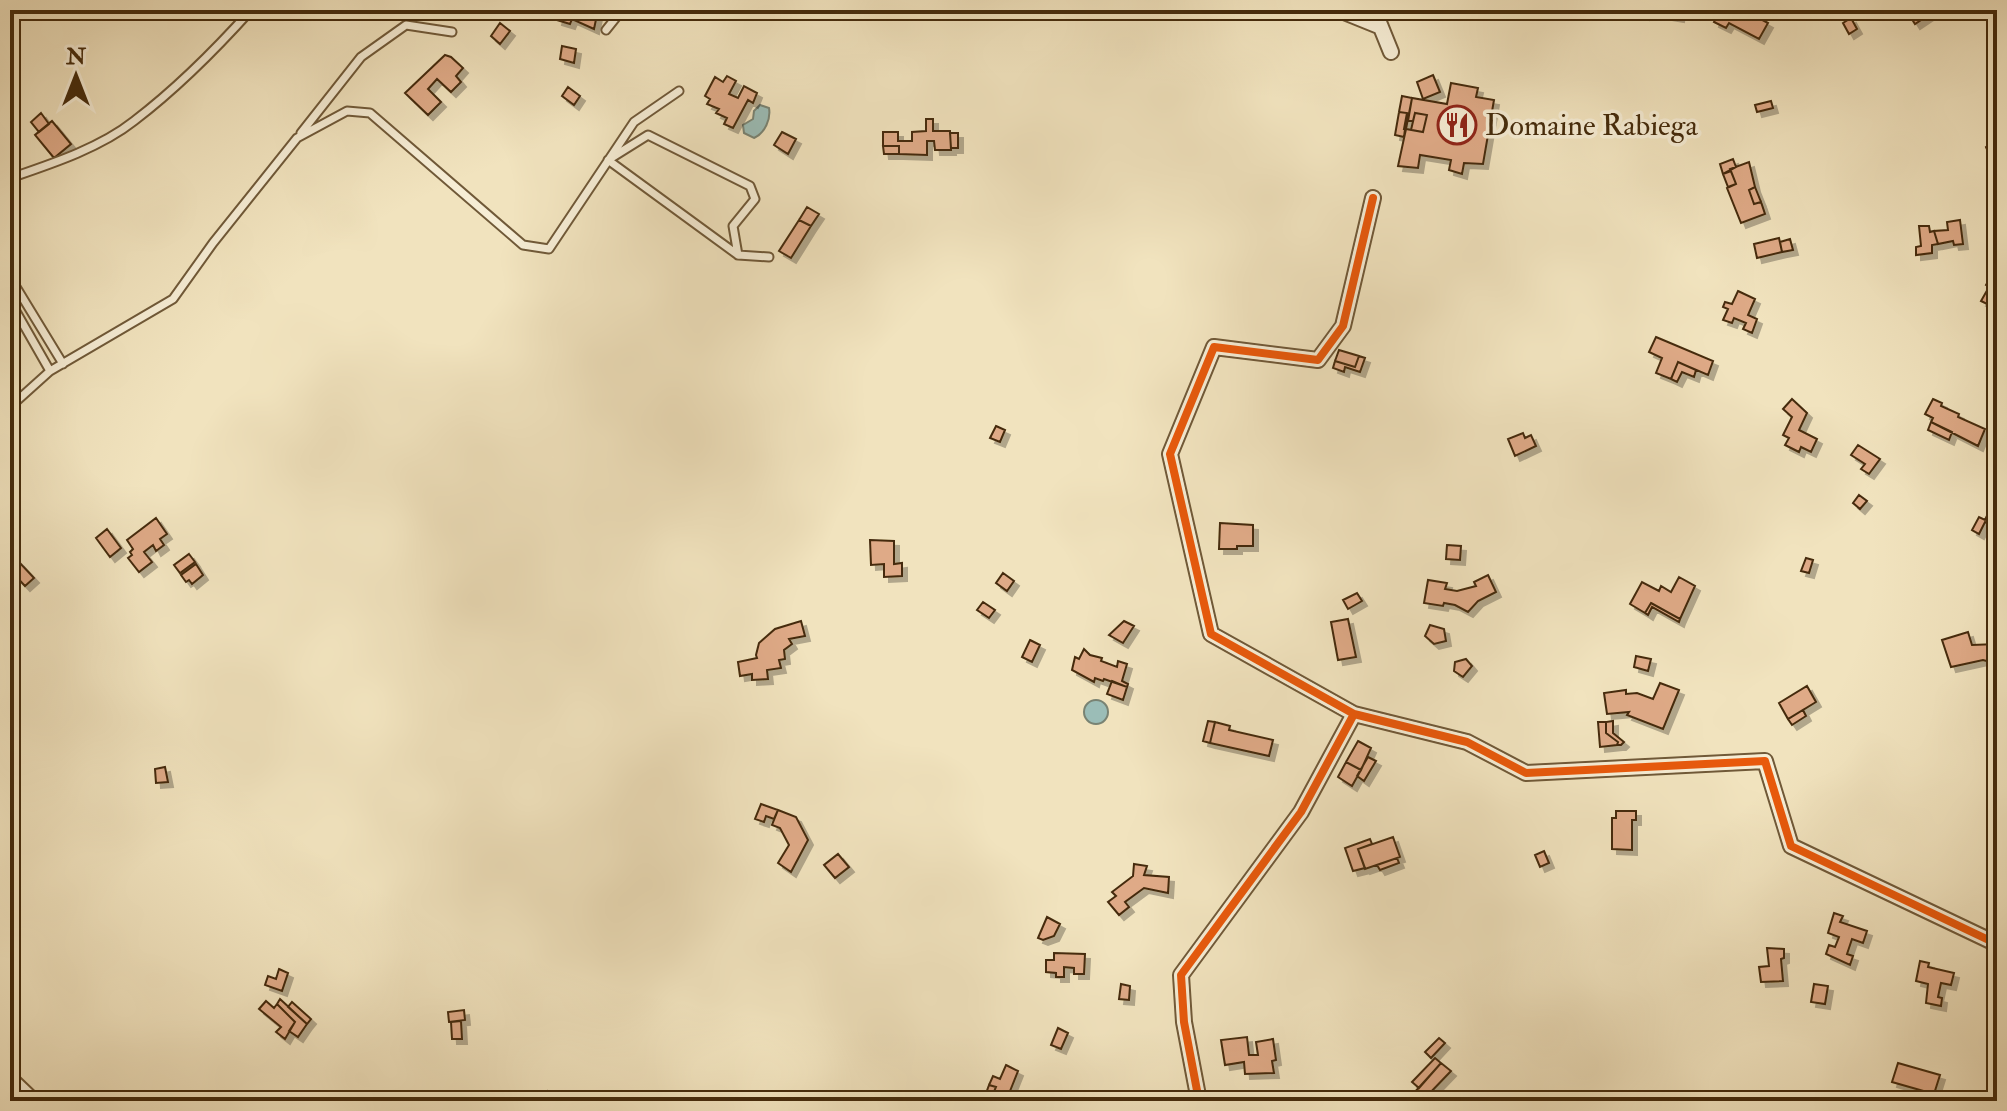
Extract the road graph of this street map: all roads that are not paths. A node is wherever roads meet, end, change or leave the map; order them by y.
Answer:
1 (251, 10) edge
2 (622, 10) edge
3 (1339, 10) edge
4 (1374, 10) edge
5 (1381, 27) junction
6 (606, 30) dead end
7 (452, 32) dead end
8 (1391, 52) dead end
9 (679, 91) dead end
10 (297, 138) junction
11 (608, 160) junction
12 (10, 178) edge
13 (1373, 198) dead end
14 (738, 255) junction
15 (769, 257) dead end
16 (10, 277) edge
17 (10, 301) edge
18 (63, 364) junction
19 (50, 371) junction
20 (10, 407) edge
21 (1354, 714) junction
22 (1997, 944) edge
23 (10, 1080) edge
24 (32, 1101) edge
25 (1199, 1101) edge

1 - 12 lane
2 - 6 lane
3 - 5 street
4 - 5 street
5 - 8 street
7 - 10 lane
9 - 11 lane
10 - 11 lane
10 - 18 lane
11 - 14 lane
11 - 14 lane
13 - 21 street
14 - 15 lane
16 - 18 lane
17 - 19 lane
18 - 19 lane
19 - 20 lane
21 - 22 street
21 - 25 street
23 - 24 street

